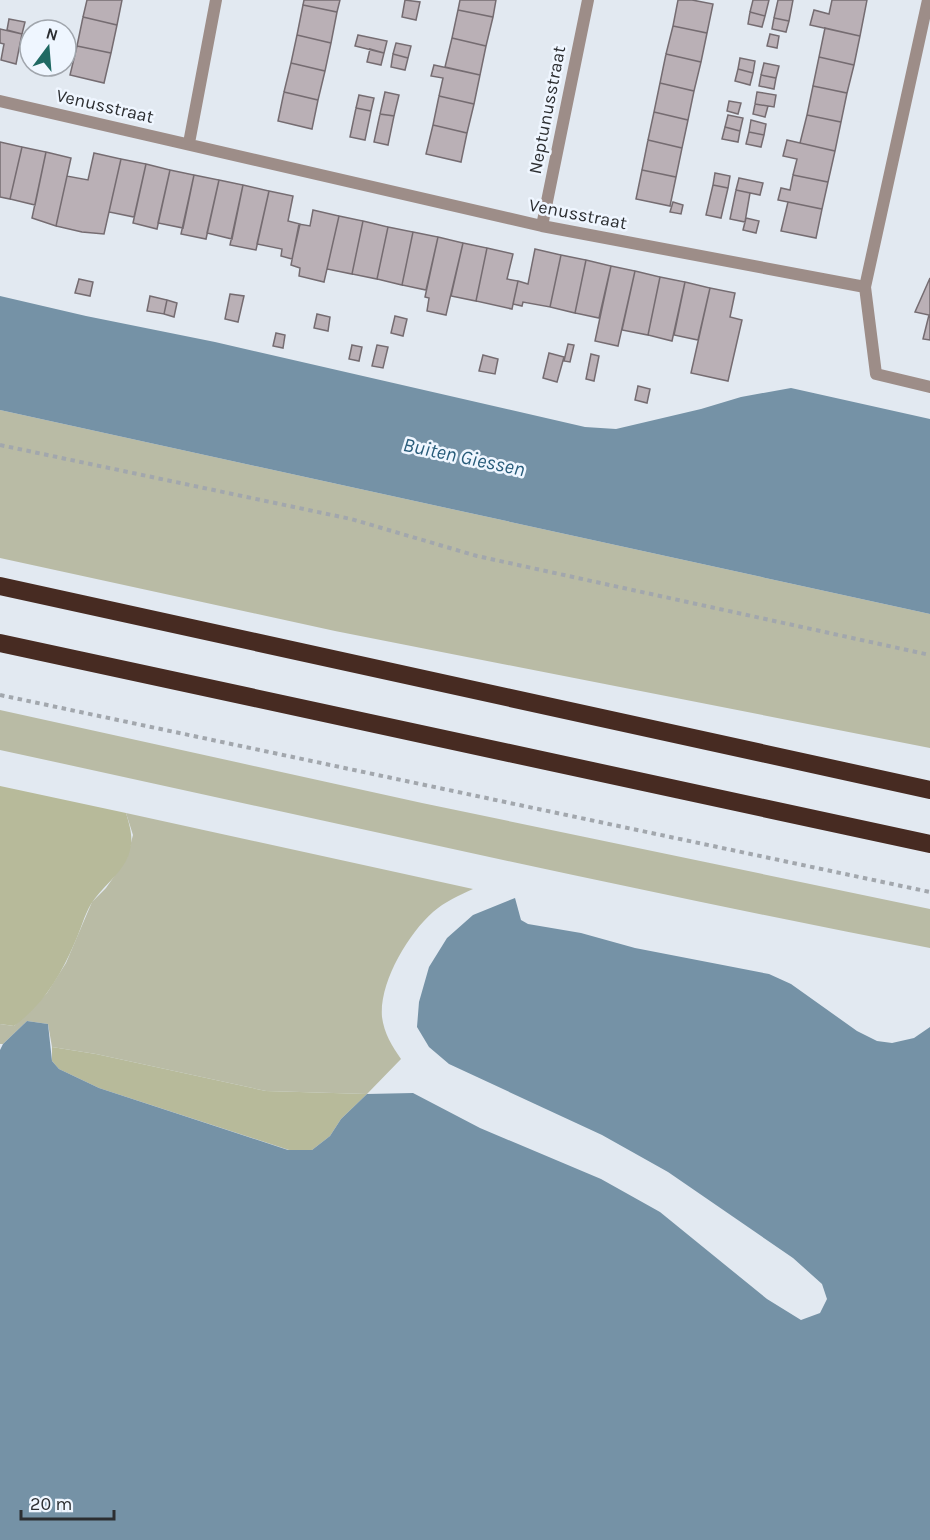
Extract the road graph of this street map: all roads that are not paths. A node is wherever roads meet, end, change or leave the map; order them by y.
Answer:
1 (216, 0) edge
2 (588, 0) edge
3 (928, 0) edge
4 (0, 101) edge
5 (189, 143) junction
6 (542, 226) junction
7 (865, 287) junction
8 (930, 387) edge
9 (0, 586) edge
10 (0, 643) edge
11 (930, 790) edge
12 (930, 844) edge

1 - 5 street
2 - 6 street, Neptunusstraat
3 - 7 street
4 - 5 street, Venusstraat
5 - 6 street, Venusstraat
6 - 7 street, Venusstraat
7 - 8 street
9 - 11 highway
10 - 12 highway

